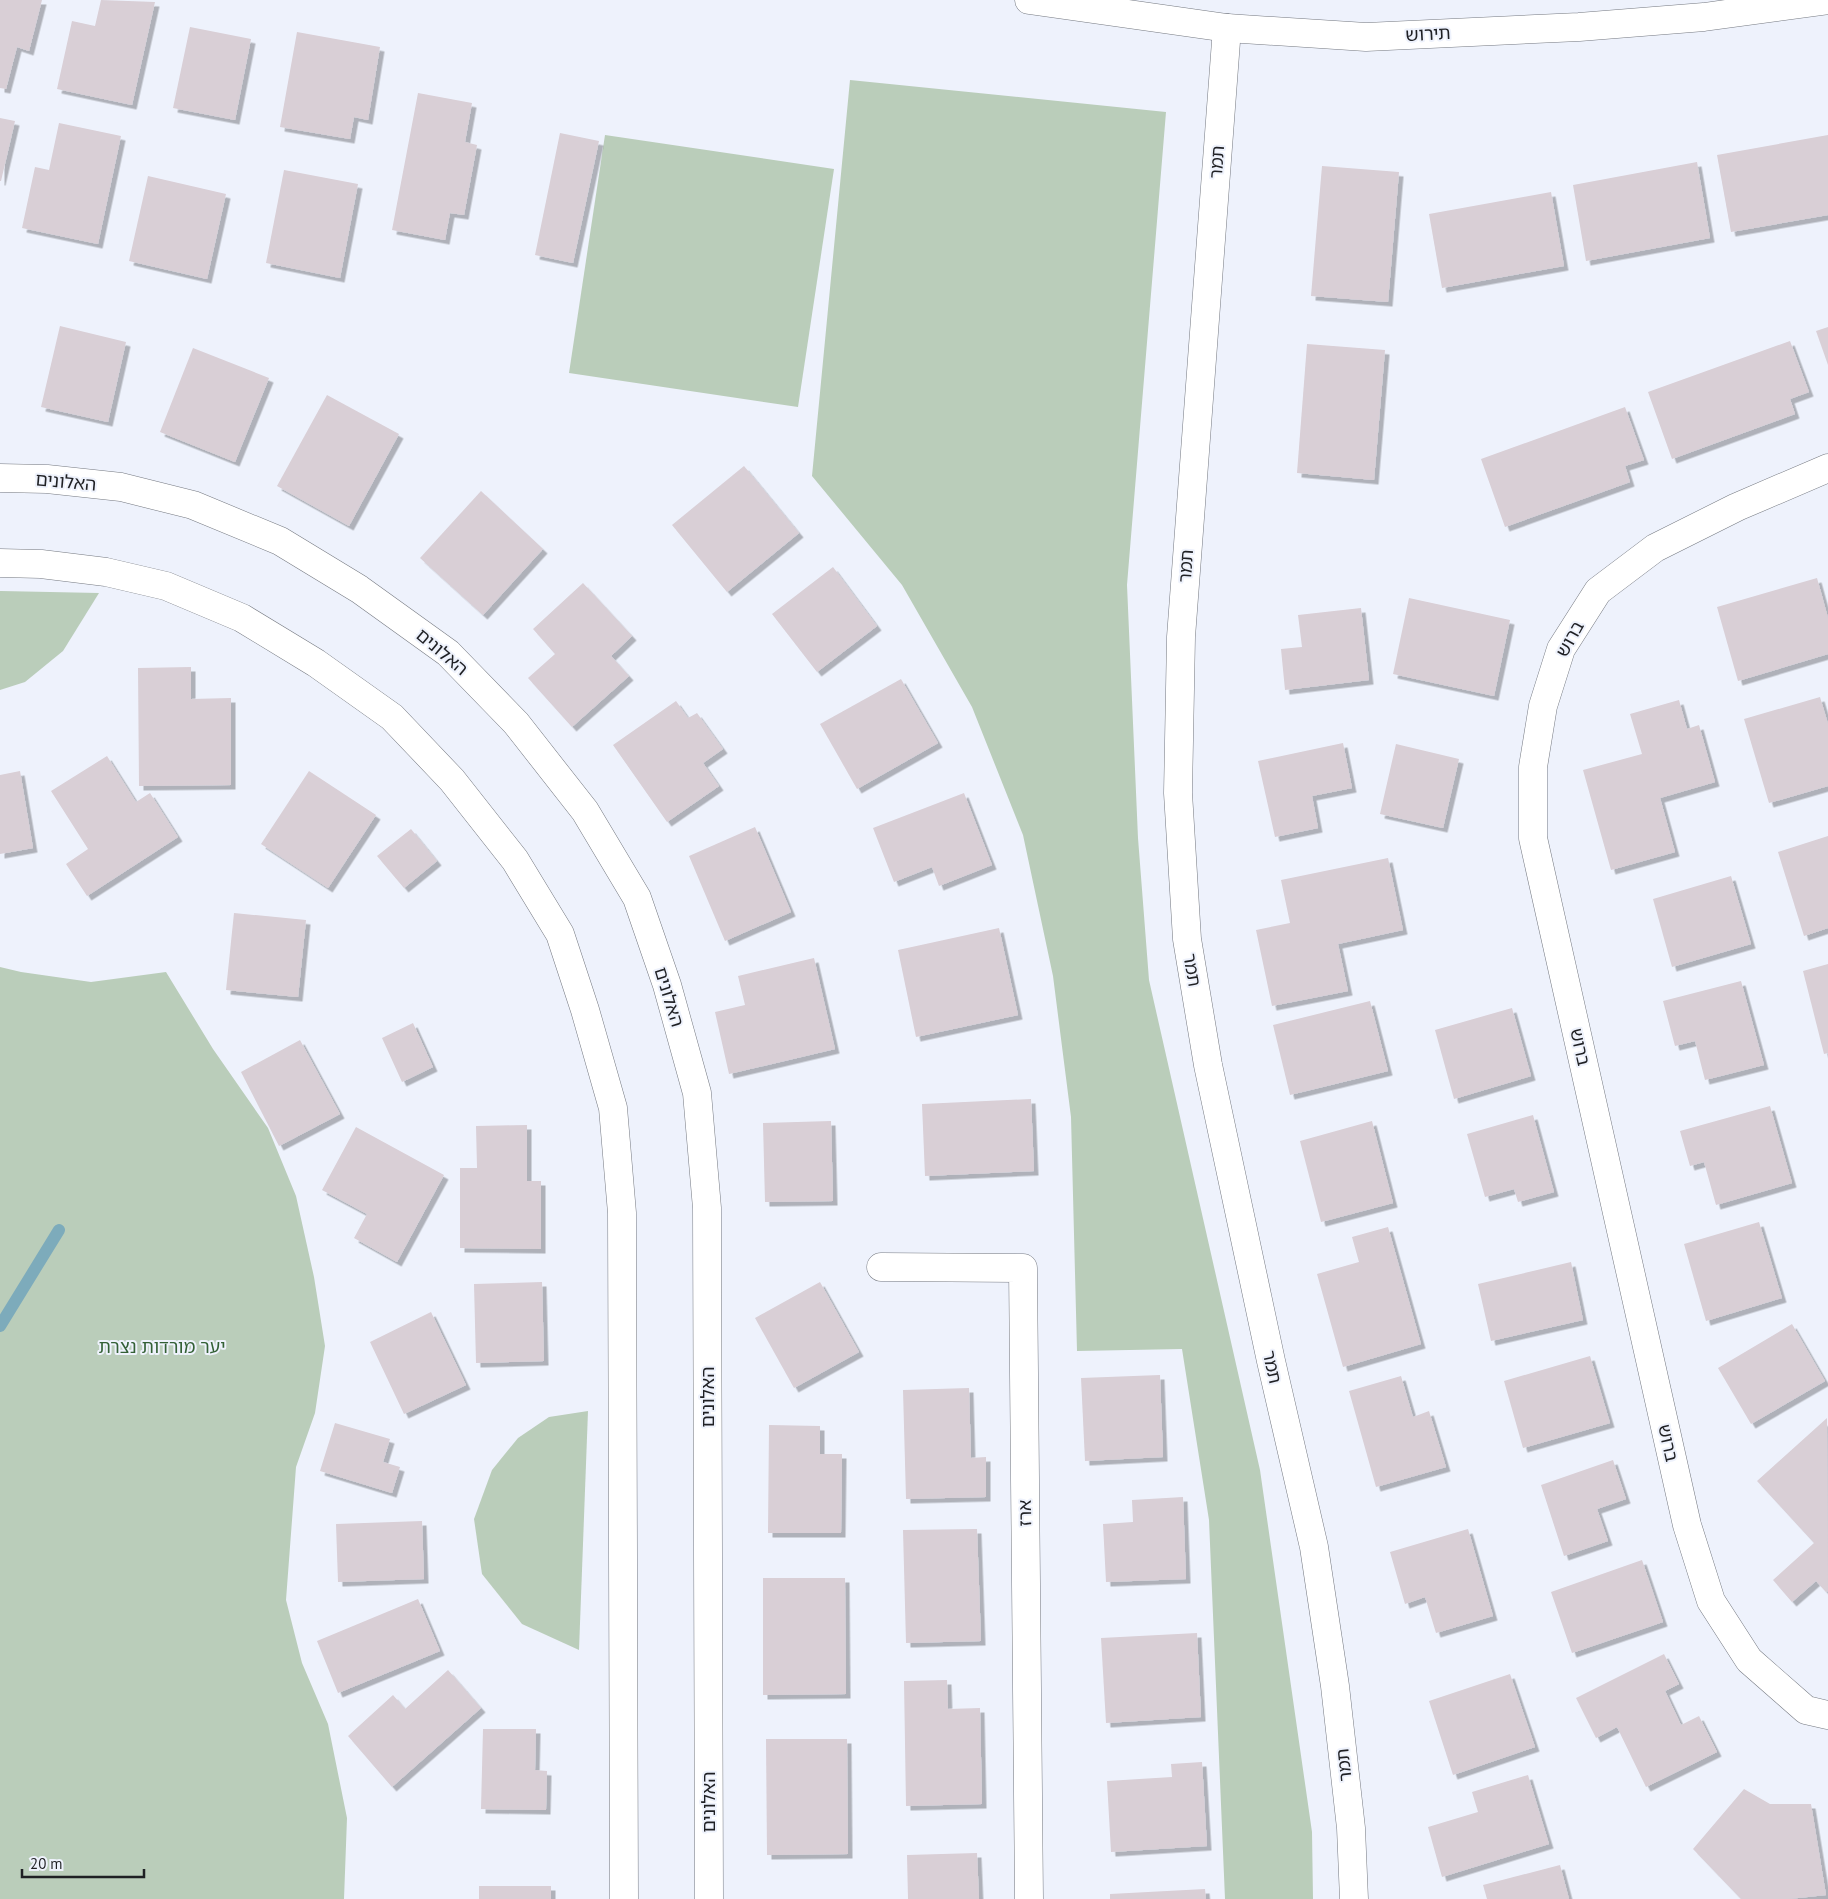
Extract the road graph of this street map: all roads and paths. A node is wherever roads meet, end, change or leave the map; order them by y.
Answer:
1 (1029, 0) edge
2 (1828, 0) edge
3 (1227, 28) junction
4 (1828, 468) edge
5 (0, 478) edge
6 (0, 563) edge
7 (881, 1267) dead end
8 (1828, 1715) edge
9 (624, 1899) edge
10 (709, 1899) edge
11 (1029, 1899) edge
12 (1354, 1899) edge

1 - 3 street, תירוש
2 - 3 street, תירוש
3 - 12 street, תמר
4 - 8 street, ברוש
5 - 10 street, האלונים
6 - 9 street
7 - 11 street, ארז

